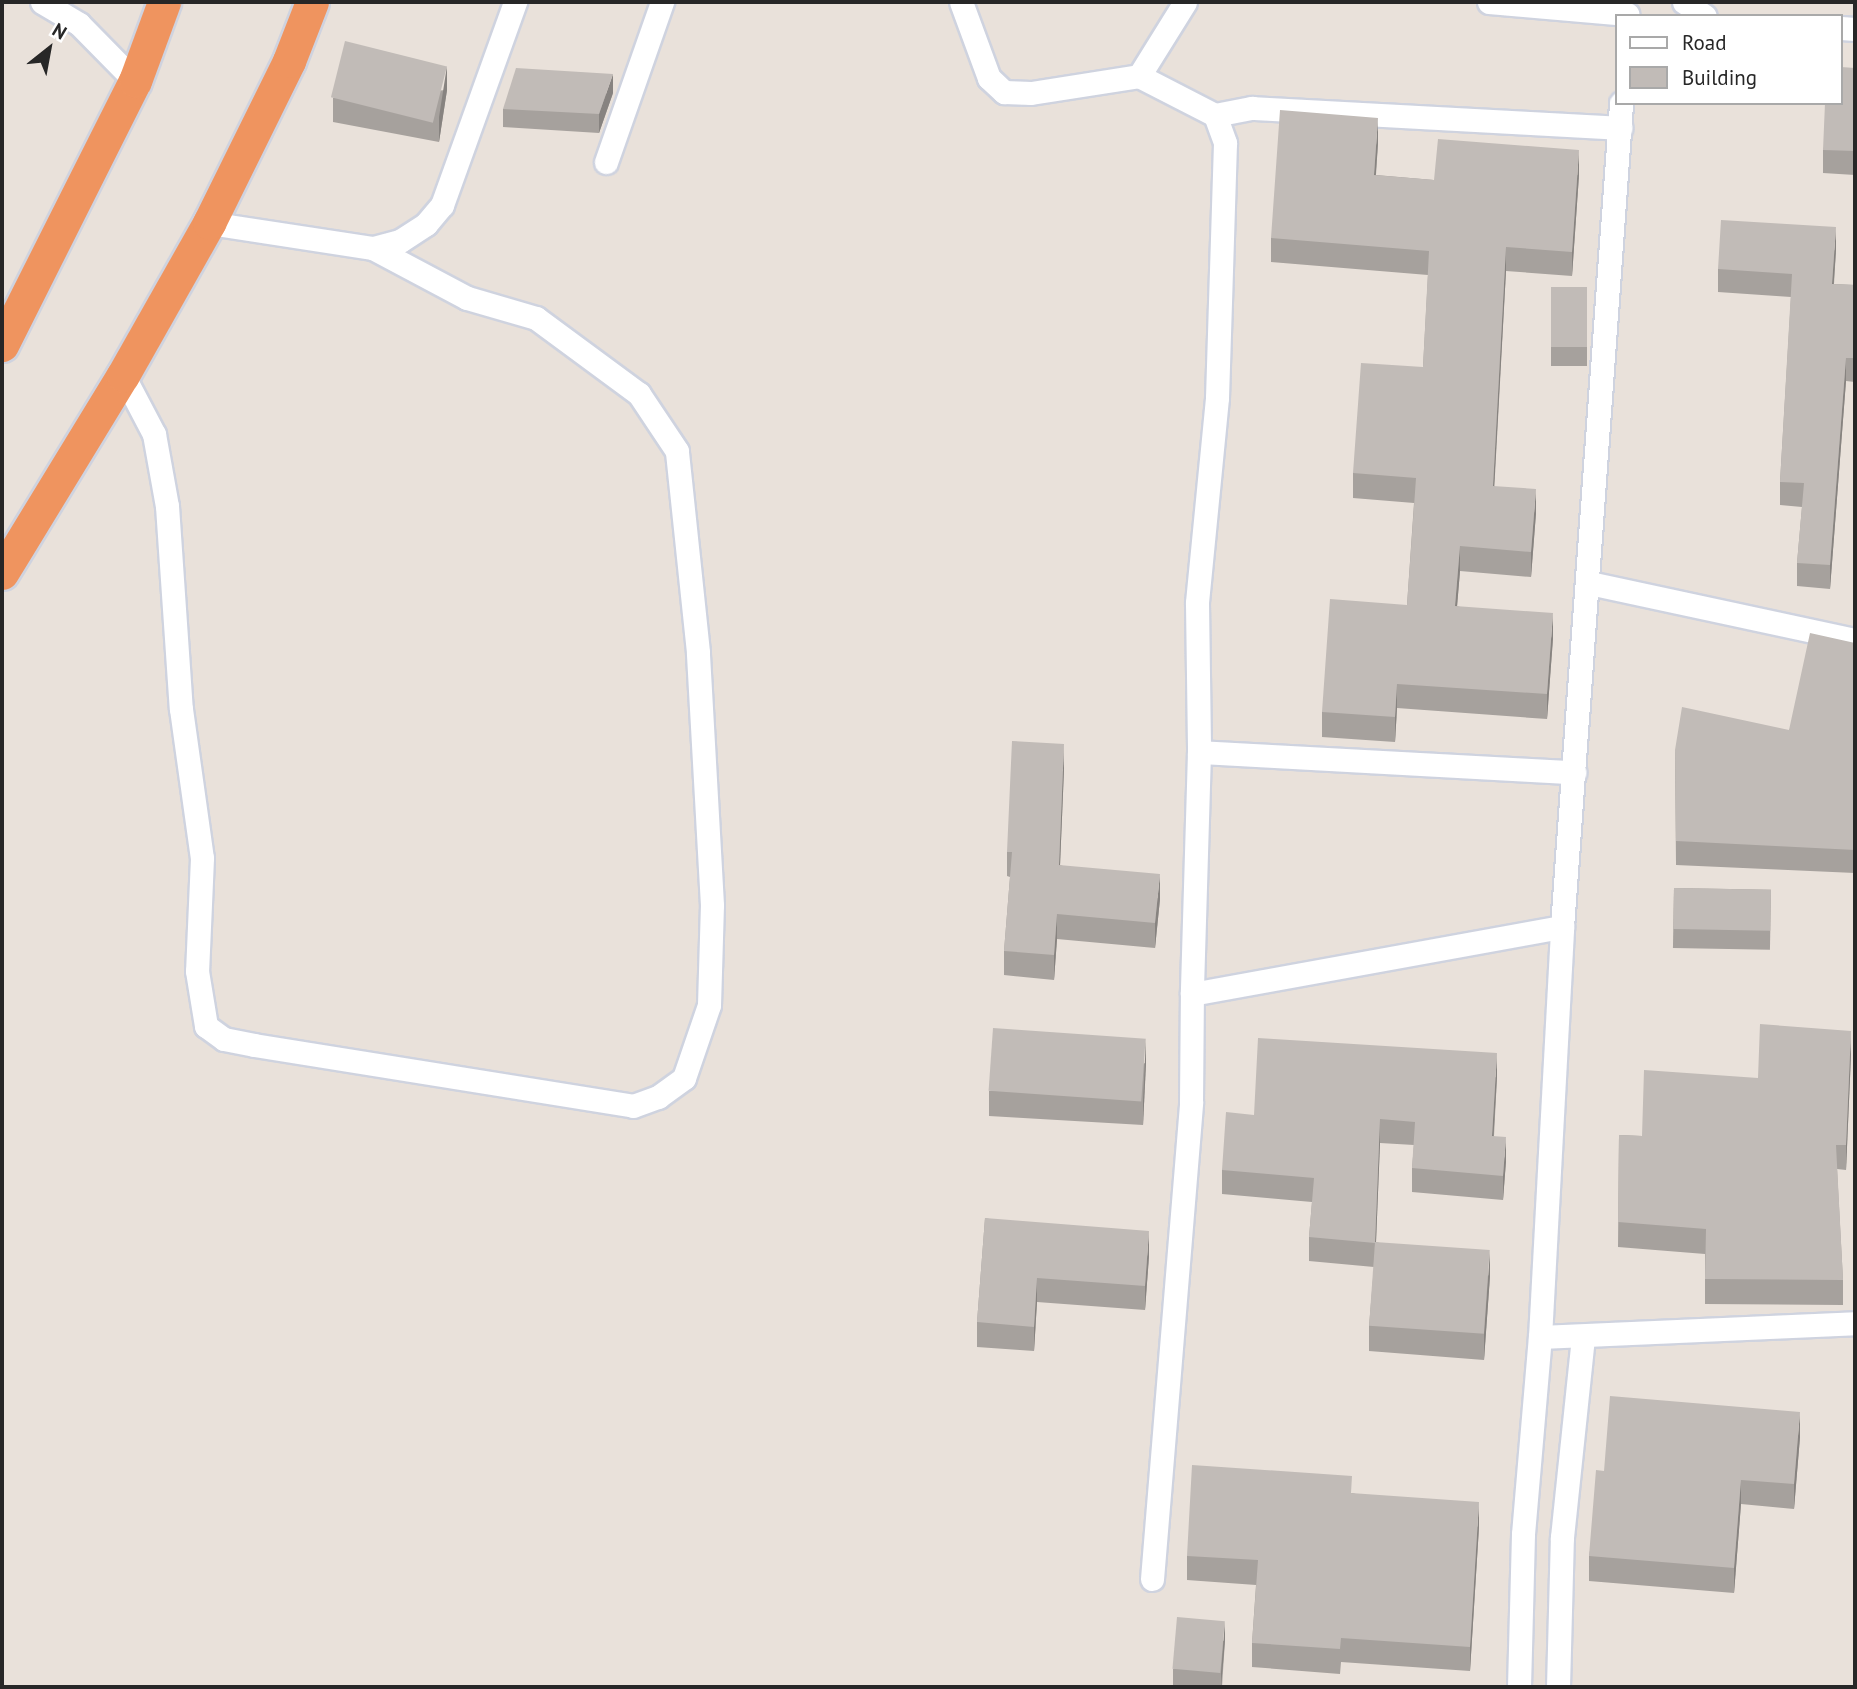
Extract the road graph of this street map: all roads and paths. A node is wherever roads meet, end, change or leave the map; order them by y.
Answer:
1 (42, 2) edge
2 (164, 2) edge
3 (312, 2) edge
4 (515, 2) edge
5 (662, 2) edge
6 (961, 2) edge
7 (1185, 2) edge
8 (1489, 2) edge
9 (1684, 2) edge
10 (1627, 10) edge
11 (1702, 14) edge
12 (1139, 76) junction
13 (135, 81) junction
14 (1621, 105) edge
15 (1214, 114) junction
16 (1619, 128) junction
17 (606, 162) dead end
18 (209, 223) junction
19 (373, 248) junction
20 (2, 345) edge
21 (123, 375) junction
22 (2, 573) edge
23 (1589, 583) junction
24 (1855, 640) edge
25 (1199, 752) junction
26 (1574, 772) junction
27 (1562, 927) junction
28 (1192, 994) junction
29 (1855, 1322) edge
30 (1540, 1337) junction
31 (1583, 1337) junction
32 (1523, 1534) junction
33 (1562, 1537) junction
34 (1152, 1579) dead end
35 (1519, 1687) edge
36 (1558, 1687) edge

1 - 13 street
2 - 13 highway
3 - 18 highway
4 - 19 street
5 - 17 street
6 - 12 street
7 - 12 street
8 - 10 street
9 - 11 street
12 - 15 street
13 - 20 highway
14 - 16 street
15 - 16 street
15 - 25 street
16 - 23 street
18 - 19 street
18 - 21 highway
19 - 21 street
21 - 22 highway
23 - 24 street
23 - 26 street
25 - 26 street
25 - 28 street
26 - 27 street
27 - 28 street
27 - 30 street
28 - 34 street
29 - 31 street
30 - 31 street
30 - 32 street
31 - 33 street
32 - 33 street
32 - 35 street
33 - 36 street

